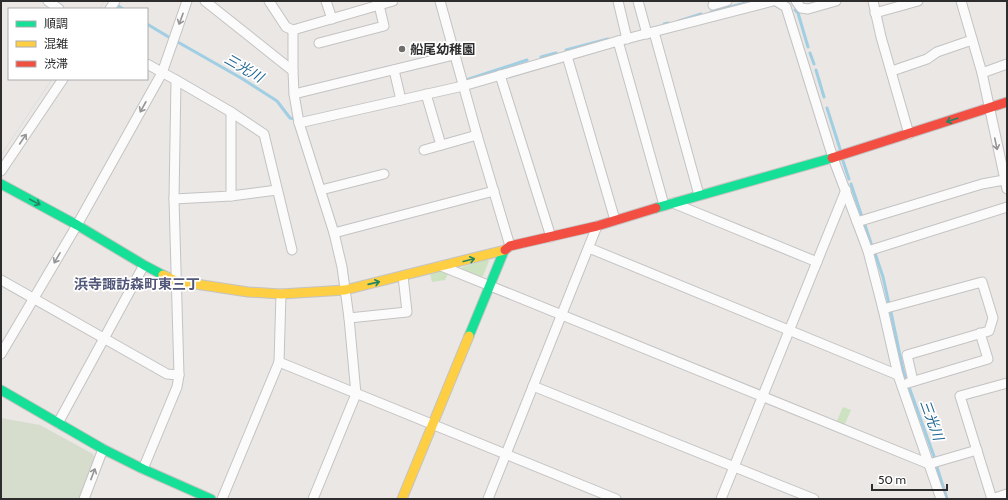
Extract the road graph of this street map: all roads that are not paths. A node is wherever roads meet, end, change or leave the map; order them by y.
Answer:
1 (48, 1) edge
2 (187, 1) edge
3 (205, 1) edge
4 (269, 1) edge
5 (326, 1) edge
6 (393, 1) edge
7 (440, 1) edge
8 (618, 1) edge
9 (638, 1) edge
10 (727, 1) edge
11 (773, 1) edge
12 (776, 1) edge
13 (796, 1) edge
14 (834, 1) edge
15 (872, 1) edge
16 (918, 1) edge
17 (961, 1) edge
18 (788, 4) edge
19 (379, 5) junction
20 (712, 5) dead end
21 (58, 8) edge
22 (875, 13) junction
23 (332, 18) junction
24 (293, 30) junction
25 (650, 33) junction
26 (628, 39) junction
27 (972, 40) junction
28 (618, 41) junction
29 (319, 43) dead end
30 (454, 55) junction
31 (567, 56) junction
32 (1007, 64) edge
33 (148, 65) edge
34 (394, 70) junction
35 (293, 71) junction
36 (892, 71) junction
37 (162, 73) junction
38 (982, 73) junction
39 (500, 75) junction
40 (62, 80) edge
41 (176, 80) junction
42 (462, 82) junction
43 (294, 94) junction
44 (426, 94) junction
45 (400, 97) junction
46 (1007, 102) edge
47 (989, 108) junction
48 (231, 112) junction
49 (298, 119) junction
50 (909, 134) junction
51 (477, 135) junction
52 (441, 145) junction
53 (424, 150) dead end
54 (833, 158) junction
55 (1004, 162) edge
56 (1, 171) edge
57 (384, 174) dead end
58 (1004, 180) junction
59 (1, 184) edge
60 (1007, 189) edge
61 (277, 190) junction
62 (321, 190) junction
63 (846, 190) junction
64 (494, 191) junction
65 (699, 195) junction
66 (231, 196) junction
67 (174, 199) junction
68 (669, 204) junction
69 (1007, 207) edge
70 (615, 220) junction
71 (857, 222) junction
72 (77, 225) junction
73 (598, 226) junction
74 (334, 234) junction
75 (551, 237) junction
76 (588, 248) junction
77 (507, 249) junction
78 (292, 250) dead end
79 (868, 251) junction
80 (818, 262) junction
81 (144, 265) junction
82 (441, 266) junction
83 (404, 276) junction
84 (1, 280) edge
85 (176, 281) junction
86 (489, 287) junction
87 (345, 290) junction
88 (281, 294) junction
89 (34, 298) junction
90 (883, 309) junction
91 (561, 316) junction
92 (349, 318) junction
93 (790, 330) junction
94 (980, 333) junction
95 (105, 339) junction
96 (1, 354) edge
97 (279, 362) junction
98 (898, 375) junction
99 (179, 376) junction
100 (913, 381) junction
101 (1007, 383) edge
102 (533, 386) junction
103 (902, 386) junction
104 (1, 390) edge
105 (356, 394) junction
106 (763, 397) junction
107 (58, 423) junction
108 (432, 426) junction
109 (103, 449) junction
110 (977, 450) junction
111 (506, 455) junction
112 (931, 463) junction
113 (734, 467) junction
114 (143, 470) junction
115 (1007, 494) edge
116 (84, 499) edge
117 (210, 499) edge
118 (222, 499) edge
119 (314, 499) edge
120 (402, 499) edge
121 (488, 499) edge
122 (616, 499) edge
123 (720, 499) edge
124 (814, 499) edge
125 (941, 499) edge
126 (992, 499) edge

1 - 21 street
2 -> 37 street
3 - 35 street
4 - 24 street
5 - 23 street
6 - 19 street
7 - 30 street
8 - 26 street
9 - 25 street
10 - 20 street
11 - 25 street
12 - 18 street
13 - 14 street
15 - 22 street
16 - 22 street
17 - 27 street
18 - 54 street
19 - 23 street
19 - 29 street
22 - 36 street
23 - 24 street
24 - 35 street
25 - 26 street
25 - 65 street
26 - 28 street
27 - 36 street
27 - 38 street
28 - 31 street
28 - 68 street
30 - 34 street
30 - 42 street
31 - 39 street
31 - 70 street
32 - 38 street
33 - 37 street
34 - 43 street
34 - 45 street
35 - 43 street
36 - 50 street
37 - 41 street
37 -> 72 street
38 - 47 street
39 - 42 street
39 - 75 street
56 -> 40 street
41 - 48 street
41 - 67 street
42 - 44 street
42 - 51 street
43 - 49 street
44 - 45 street
44 - 52 street
45 - 49 street
46 - 47 street
47 -> 50 street
47 -> 55 street
48 - 61 street
48 - 66 street
49 - 62 street
50 - 54 street
51 - 52 street
51 - 64 street
52 - 53 street
54 - 63 street
54 - 65 street
55 - 58 street
57 - 62 street
58 - 60 street
58 - 71 street
59 -> 72 street
61 - 66 street
61 - 78 street
62 - 74 street
63 - 71 street
63 - 80 street
64 - 74 street
64 - 77 street
65 - 68 street
66 - 67 street
67 - 85 street
68 - 70 street
68 - 80 street
69 - 79 street
70 - 73 street
71 - 79 street
72 - 81 street
72 -> 89 street
73 - 75 street
73 - 76 street
74 - 87 street
75 - 77 street
76 - 91 street
76 - 93 street
82 -> 77 street
77 - 86 street
79 - 90 street
80 - 93 street
81 - 85 street
81 - 95 street
82 - 83 street
82 - 86 street
87 -> 83 street
83 - 92 street
84 - 89 street
85 - 88 street
85 - 99 street
86 - 91 street
86 - 108 street
87 - 88 street
87 - 92 street
88 - 97 street
89 - 95 street
89 - 96 street
90 - 94 street
90 - 98 street
91 - 102 street
91 - 106 street
92 - 105 street
93 - 98 street
93 - 106 street
94 - 100 street
94 - 100 street
95 - 99 street
95 - 107 street
97 - 105 street
97 - 118 street
98 - 103 street
99 - 114 street
100 - 103 street
101 - 110 street
102 - 111 street
102 - 113 street
103 - 112 street
104 - 107 street
105 - 108 street
105 - 119 street
106 - 112 street
106 - 113 street
107 - 109 street
108 - 111 street
108 - 120 street
109 - 114 street
116 -> 109 street
110 - 112 street
110 - 126 street
111 - 121 street
111 - 122 street
112 - 125 street
113 - 123 street
113 - 124 street
114 - 117 street
115 - 126 street

